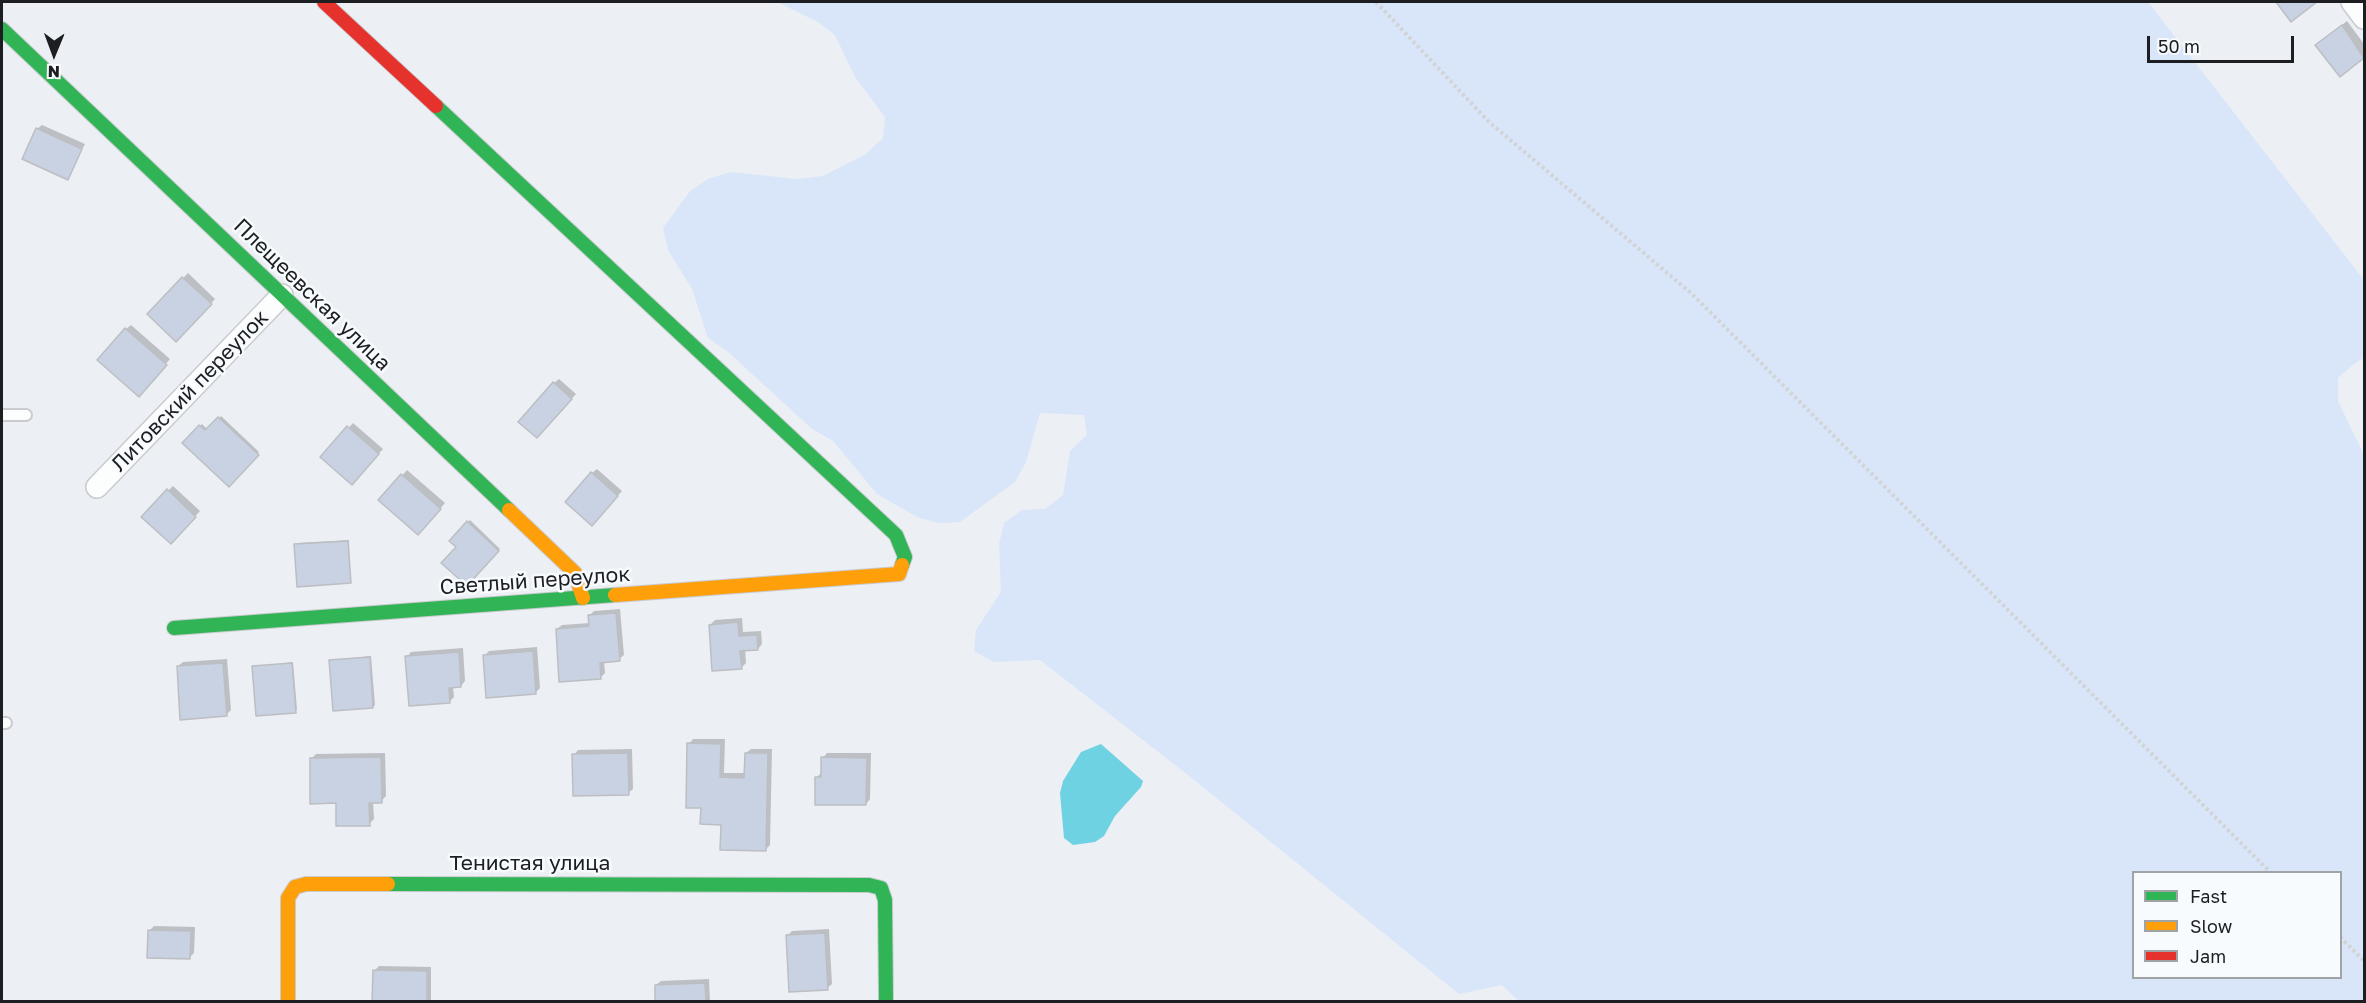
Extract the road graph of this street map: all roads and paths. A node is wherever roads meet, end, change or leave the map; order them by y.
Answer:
1 (324, 2) edge
2 (1376, 2) edge
3 (2352, 2) edge
4 (2364, 18) edge
5 (2, 29) edge
6 (282, 295) junction
7 (2, 415) edge
8 (26, 415) dead end
9 (97, 487) dead end
10 (583, 598) junction
11 (174, 628) dead end
12 (2268, 871) edge
13 (2342, 939) edge
14 (2364, 961) edge
15 (288, 1002) edge
16 (886, 1002) edge

1 - 10 street, Светлый переулок
2 - 12 path
3 - 4 street
5 - 6 street, Плещеевская улица
6 - 9 street, Литовский переулок
6 - 10 street, Плещеевская улица
7 - 8 lane
10 - 11 street, Светлый переулок
13 - 14 path
15 - 16 street, Тенистая улица

